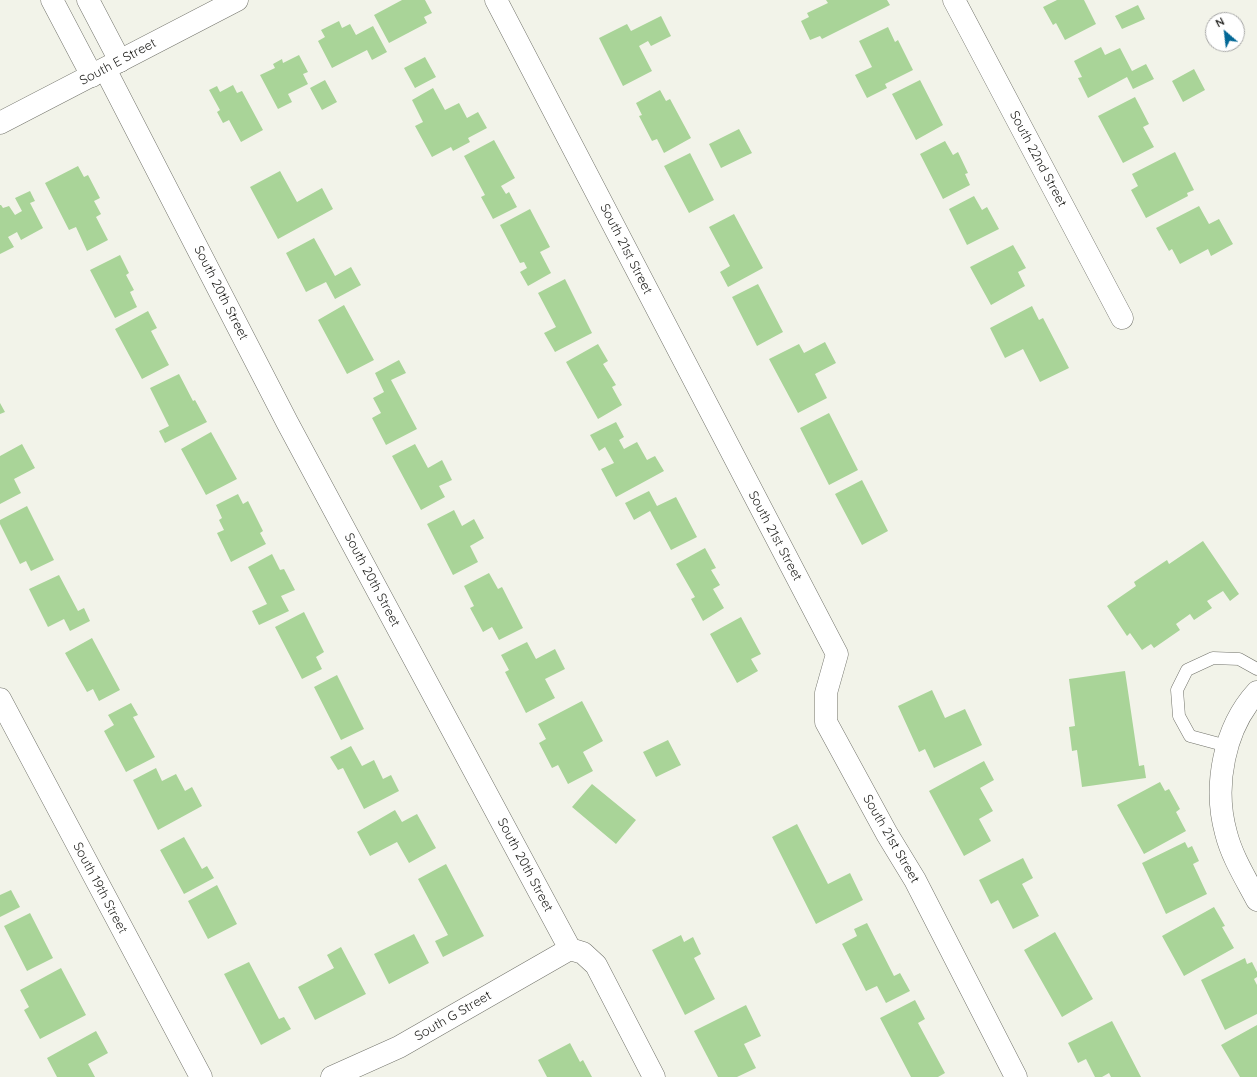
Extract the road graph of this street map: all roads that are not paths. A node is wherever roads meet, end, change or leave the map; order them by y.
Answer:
1 (52, 0) edge
2 (88, 0) edge
3 (237, 0) edge
4 (496, 0) edge
5 (954, 0) edge
6 (106, 68) junction
7 (0, 123) edge
8 (1122, 318) dead end
9 (1257, 669) edge
10 (1257, 692) edge
11 (3, 711) edge
12 (1227, 746) junction
13 (1257, 900) edge
14 (570, 949) junction
15 (201, 1077) edge
16 (332, 1077) edge
17 (654, 1077) edge
18 (1016, 1077) edge

1 - 6 street, South 20th Street
2 - 6 street, South 20th Street
3 - 6 street, South E Street
4 - 18 street, South 21st Street
5 - 8 street, South 22nd Street
6 - 7 street, South E Street
6 - 14 street, South 20th Street
9 - 12 lane
10 - 12 street
11 - 15 street, South 19th Street
12 - 13 street
14 - 16 street, South G Street
14 - 17 street

